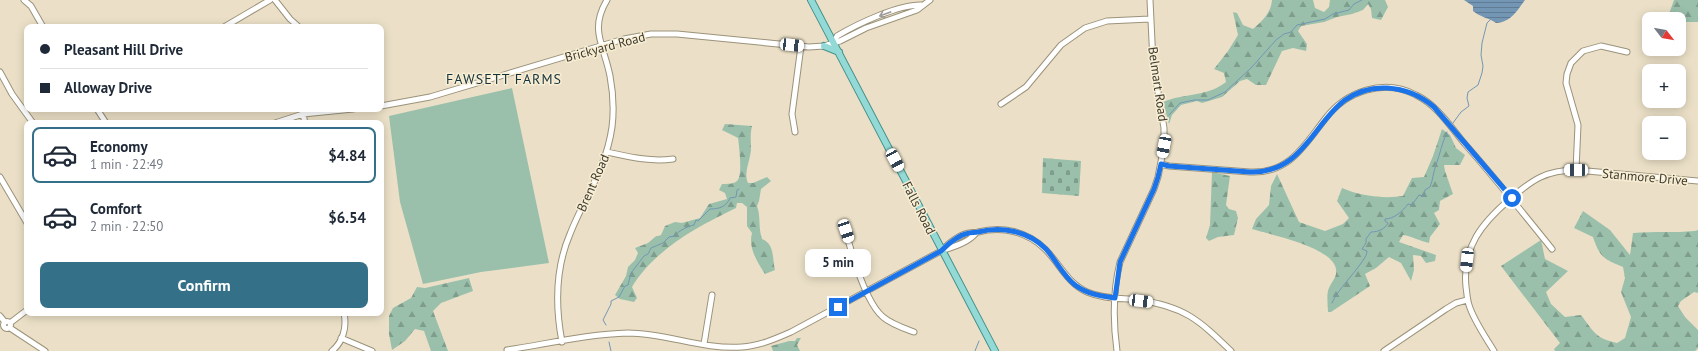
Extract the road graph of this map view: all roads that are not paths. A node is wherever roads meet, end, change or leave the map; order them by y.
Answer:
1 (24, 0) edge
2 (270, 0) edge
3 (275, 0) edge
4 (607, 0) edge
5 (811, 0) edge
6 (930, 0) edge
7 (1150, 0) edge
8 (1150, 19) junction
9 (42, 24) edge
10 (229, 24) edge
11 (296, 24) edge
12 (834, 42) junction
13 (602, 46) junction
14 (801, 46) junction
15 (824, 46) junction
16 (839, 52) junction
17 (1627, 52) dead end
18 (0, 72) edge
19 (1001, 104) dead end
20 (384, 105) edge
21 (24, 111) edge
22 (323, 112) edge
23 (303, 114) junction
24 (284, 120) edge
25 (304, 120) edge
26 (795, 132) dead end
27 (607, 152) junction
28 (673, 159) dead end
29 (1161, 164) junction
30 (1576, 170) junction
31 (0, 177) edge
32 (1698, 181) edge
33 (1512, 198) junction
34 (24, 218) edge
35 (844, 225) dead end
36 (1552, 249) dead end
37 (941, 251) junction
38 (866, 291) junction
39 (712, 295) dead end
40 (1115, 298) junction
41 (1467, 300) junction
42 (24, 312) edge
43 (0, 316) edge
44 (344, 316) edge
45 (7, 325) junction
46 (0, 331) edge
47 (914, 332) dead end
48 (341, 338) junction
49 (562, 342) junction
50 (704, 344) junction
51 (507, 350) edge
52 (45, 351) edge
53 (332, 351) edge
54 (372, 351) edge
55 (995, 351) edge
56 (1116, 351) edge
57 (1231, 351) edge
58 (1384, 351) edge
59 (1494, 351) edge

1 - 9 street
2 - 10 street
3 - 11 street
4 - 13 street, Brent Road
5 - 12 main road, Falls Road
6 - 12 street, Brickyard Road
7 - 8 street, Belmart Road
8 - 19 street
8 - 29 street, Belmart Road
12 - 15 street, Brickyard Road
12 - 16 main road, Falls Road
13 - 14 street, Brickyard Road
13 - 20 street, Brickyard Road
13 - 27 street, Brent Road
14 - 15 street, Brickyard Road
14 - 26 street
15 - 16 main road
16 - 37 main road, Falls Road
17 - 30 street
18 - 21 street
22 - 23 street
23 - 24 street
23 - 25 street
27 - 28 street
27 - 49 street, Brent Road
29 - 33 street
29 - 40 street, Belmart Road
30 - 32 street, Stanmore Drive
30 - 33 street, Stanmore Drive
31 - 34 street
33 - 36 street
33 - 41 street, Stanmore Drive
35 - 38 street
37 - 38 street
37 - 40 street
37 - 55 main road, Falls Road
38 - 47 street
38 - 50 street
39 - 50 street
40 - 56 street, Belmart Road
40 - 57 street
41 - 58 street
41 - 59 street, Stanmore Drive
42 - 45 street
43 - 45 street
44 - 48 street
45 - 46 street
45 - 52 street
48 - 53 street
48 - 54 street
49 - 50 street
49 - 51 street

